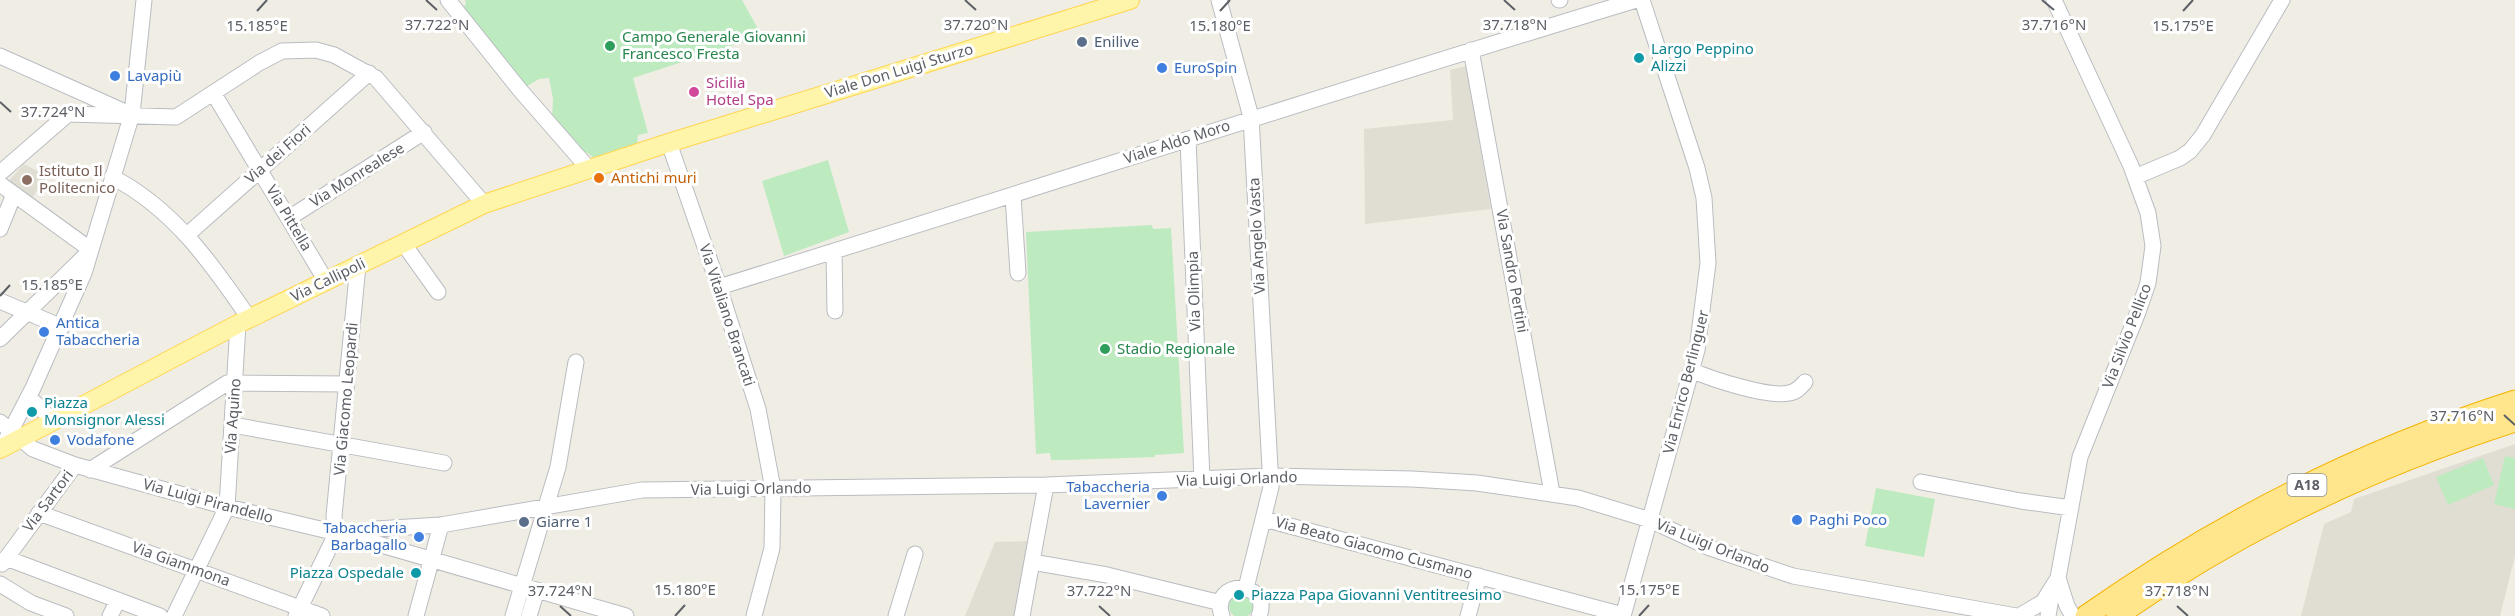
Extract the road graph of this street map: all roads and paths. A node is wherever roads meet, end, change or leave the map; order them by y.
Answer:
1 (144, 0) edge
2 (448, 0) edge
3 (1130, 0) edge
4 (1219, 0) edge
5 (1636, 0) edge
6 (1642, 0) edge
7 (2054, 0) edge
8 (2282, 0) edge
9 (1471, 50) junction
10 (0, 56) edge
11 (369, 73) junction
12 (63, 86) junction
13 (214, 94) junction
14 (68, 114) junction
15 (132, 114) junction
16 (1251, 117) junction
17 (424, 132) junction
18 (1188, 139) junction
19 (669, 143) junction
20 (589, 169) junction
21 (260, 170) junction
22 (0, 173) edge
23 (112, 177) junction
24 (2135, 177) junction
25 (0, 184) edge
26 (14, 194) junction
27 (1013, 196) junction
28 (484, 204) junction
29 (289, 218) junction
30 (0, 229) edge
31 (187, 235) junction
32 (403, 243) junction
33 (91, 250) junction
34 (834, 251) junction
35 (358, 265) junction
36 (1018, 273) dead end
37 (326, 281) junction
38 (719, 287) junction
39 (438, 292) dead end
40 (0, 301) edge
41 (836, 311) dead end
42 (28, 312) junction
43 (244, 321) junction
44 (62, 327) junction
45 (0, 339) edge
46 (576, 362) dead end
47 (1691, 370) junction
48 (1804, 382) dead end
49 (236, 384) junction
50 (348, 384) junction
51 (31, 393) junction
52 (2515, 401) edge
53 (52, 420) junction
54 (2515, 421) edge
55 (233, 425) junction
56 (10, 431) edge
57 (342, 446) junction
58 (0, 448) edge
59 (444, 463) dead end
60 (75, 465) junction
61 (90, 470) junction
62 (1270, 476) junction
63 (1202, 480) junction
64 (1921, 482) dead end
65 (1046, 485) junction
66 (773, 489) junction
67 (1552, 493) junction
68 (547, 505) junction
69 (227, 507) junction
70 (2071, 508) junction
71 (39, 513) junction
72 (1264, 519) junction
73 (1650, 520) junction
74 (441, 525) junction
75 (336, 534) junction
76 (354, 537) junction
77 (915, 554) dead end
78 (435, 561) junction
79 (3, 562) edge
80 (1032, 562) junction
81 (197, 570) junction
82 (1479, 576) junction
83 (1247, 582) junction
84 (2056, 582) junction
85 (0, 585) edge
86 (529, 588) junction
87 (2064, 598) junction
88 (118, 600) junction
89 (1217, 606) edge
90 (2118, 608) edge
91 (45, 612) edge
92 (298, 612) edge
93 (1264, 615) edge
94 (66, 616) edge
95 (110, 616) edge
96 (160, 616) edge
97 (174, 616) edge
98 (322, 616) edge
99 (416, 616) edge
100 (513, 616) edge
101 (529, 616) edge
102 (626, 616) edge
103 (754, 616) edge
104 (896, 616) edge
105 (1022, 616) edge
106 (1468, 616) edge
107 (1623, 616) edge
108 (2018, 616) edge
109 (2048, 616) edge
110 (2056, 616) edge
111 (2073, 616) edge
112 (2086, 616) edge

1 - 15 street
2 - 20 street
3 - 19 main road, Viale Don Luigi Sturzo
4 - 16 street, Via Angelo Vasta
5 - 9 street, Viale Aldo Moro
6 - 47 street, Via Enrico Berlinguer
7 - 24 street, Via Silvio Pellico
8 - 24 street
9 - 16 street, Viale Aldo Moro
9 - 67 street, Via Sandro Pertini
10 - 12 street
11 - 13 street
11 - 17 street
11 - 21 street, Via dei Fiori
12 - 14 street
12 - 15 street
13 - 15 street
13 - 21 street, Via Pittella
14 - 15 street
14 - 22 street
15 - 23 street
16 - 18 street, Viale Aldo Moro
16 - 62 street, Via Angelo Vasta
17 - 28 street
17 - 29 street, Via Monrealese
18 - 27 street, Viale Aldo Moro
18 - 63 street, Via Olimpia
19 - 20 main road, Via Callipoli
19 - 38 street, Via Vitaliano Brancati
20 - 28 main road, Via Callipoli
21 - 29 street, Via Pittella
21 - 31 street, Via dei Fiori
23 - 31 street
23 - 33 street
24 - 70 street, Via Silvio Pellico
25 - 26 street
26 - 30 street
26 - 33 street
27 - 34 street, Viale Aldo Moro
27 - 36 street
28 - 32 main road, Via Callipoli
29 - 37 street, Via Pittella
31 - 43 street
32 - 35 main road, Via Callipoli
32 - 39 street
33 - 42 street
33 - 44 street
34 - 38 street, Viale Aldo Moro
34 - 41 street
35 - 37 main road, Via Callipoli
35 - 50 street, Via Giacomo Leopardi
37 - 43 main road, Via Callipoli
38 - 66 street, Via Vitaliano Brancati
40 - 42 street
42 - 44 street
42 - 45 street
43 - 49 street, Via Aquino
43 - 53 main road, Via Callipoli
44 - 51 street
46 - 68 street
47 - 48 street
47 - 73 street, Via Enrico Berlinguer
49 - 50 street
49 - 55 street, Via Aquino
49 - 61 street
50 - 57 street, Via Giacomo Leopardi
51 - 53 street
51 - 56 street
52 - 90 highway, A18
53 - 56 main road, Via Callipoli
54 - 90 highway, A18
55 - 57 street
55 - 69 street, Via Aquino
56 - 58 main road, Via Callipoli
56 - 60 street, Via Luigi Pirandello
57 - 59 street
57 - 75 street, Via Giacomo Leopardi
60 - 61 street, Via Luigi Pirandello
60 - 71 street, Via Sartori
61 - 69 street, Via Luigi Pirandello
62 - 63 street, Via Luigi Orlando
62 - 67 street, Via Luigi Orlando
62 - 72 street, Via Angelo Vasta
63 - 65 street, Via Luigi Orlando
64 - 70 street
65 - 66 street, Via Luigi Orlando
65 - 80 street
66 - 68 street, Via Luigi Orlando
66 - 103 street, Via Vitaliano Brancati
67 - 73 street, Via Luigi Orlando
68 - 74 street, Via Luigi Orlando
68 - 86 street
69 - 75 street, Via Luigi Pirandello
69 - 81 street
70 - 84 street, Via Silvio Pellico
71 - 79 street, Via Sartori
71 - 81 street, Via Giammona
72 - 82 street, Via Beato Giacomo Cusmano
72 - 83 street, Via Angelo Vasta
73 - 107 street, Via Enrico Berlinguer
73 - 108 street, Via Luigi Orlando
74 - 76 street, Via Luigi Orlando
74 - 78 street
75 - 76 street, Via Luigi Pirandello
75 - 92 street
76 - 78 street, Via Luigi Pirandello
77 - 104 street
78 - 86 street, Via Luigi Pirandello
78 - 99 street
79 - 88 street
80 - 89 street
80 - 105 street
81 - 92 street, Via Giammona
81 - 97 street
82 - 106 street
82 - 107 street, Via Beato Giacomo Cusmano
83 - 89 street
83 - 93 street
84 - 87 street
84 - 108 street
84 - 109 street, Via Silvio Pellico
85 - 91 street
86 - 100 street
86 - 101 street
86 - 102 street, Via Luigi Pirandello
87 - 110 street
87 - 111 street
88 - 95 street
88 - 96 street
90 - 112 highway, A18
91 - 94 street
92 - 98 street, Via Giammona

